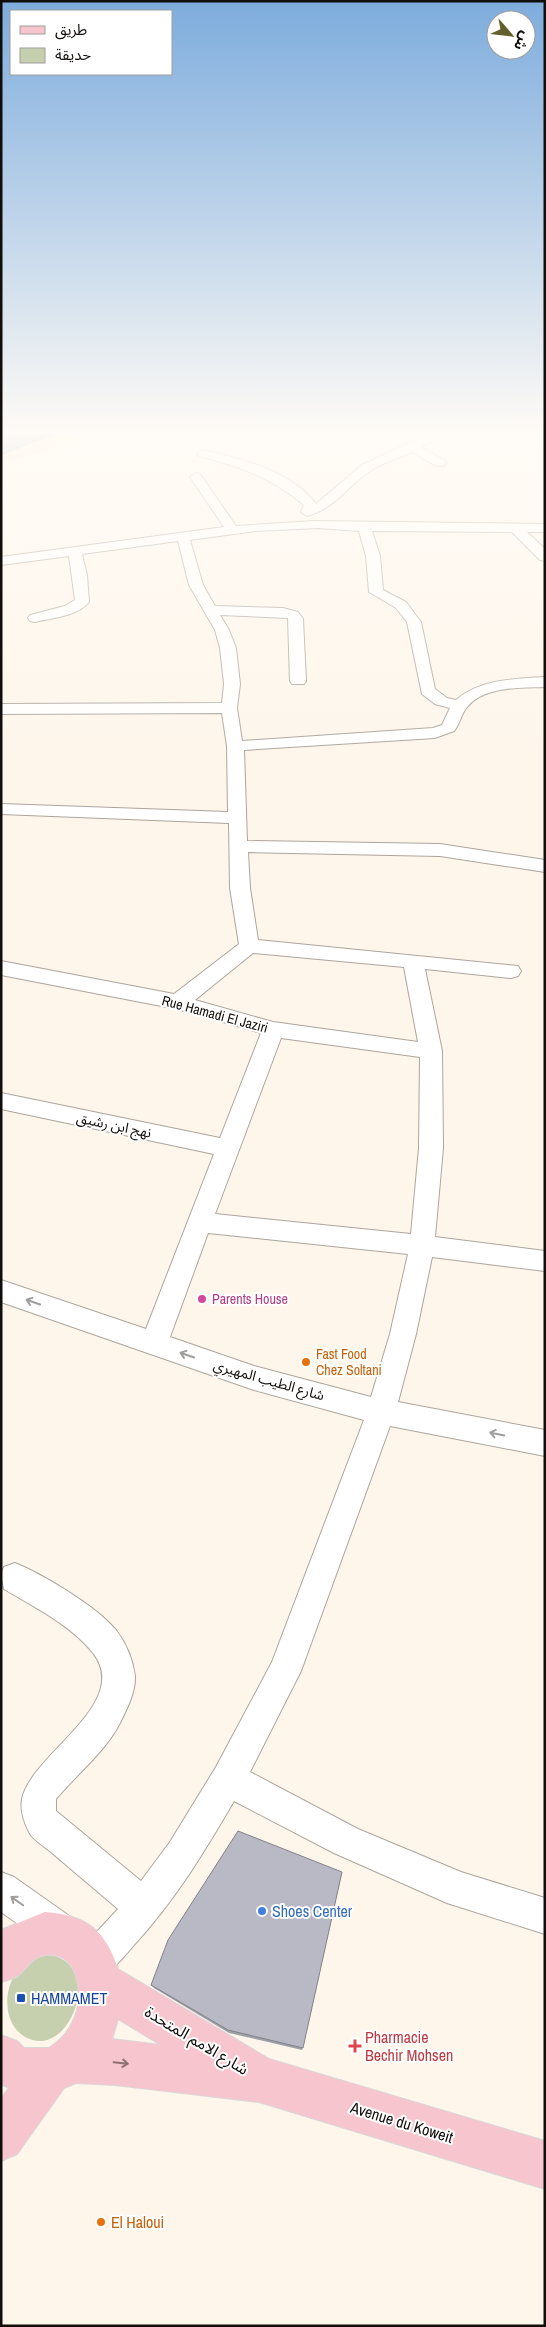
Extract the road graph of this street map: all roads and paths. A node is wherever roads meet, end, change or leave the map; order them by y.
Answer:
1 (150, 542) edge
2 (184, 542) edge
3 (369, 542) edge
4 (530, 542) edge
5 (74, 552) junction
6 (545, 556) edge
7 (1, 561) edge
8 (209, 610) junction
9 (35, 618) dead end
10 (298, 682) dead end
11 (545, 682) edge
12 (459, 706) junction
13 (229, 708) junction
14 (1, 709) edge
15 (235, 746) junction
16 (1, 809) edge
17 (238, 818) junction
18 (238, 846) junction
19 (545, 866) edge
20 (249, 946) junction
21 (413, 962) junction
22 (1, 968) edge
23 (511, 971) dead end
24 (178, 1002) junction
25 (273, 1029) junction
26 (431, 1050) junction
27 (1, 1101) edge
28 (227, 1148) junction
29 (199, 1222) junction
30 (422, 1245) junction
31 (545, 1261) edge
32 (1, 1291) edge
33 (154, 1344) junction
34 (381, 1412) junction
35 (545, 1443) edge
36 (15, 1578) dead end
37 (228, 1779) junction
38 (1, 1890) edge
39 (144, 1907) junction
40 (545, 1916) edge
41 (62, 1933) junction
42 (1, 1961) edge
43 (98, 1973) junction
44 (1, 2057) edge
45 (61, 2066) junction
46 (259, 2079) junction
47 (1, 2138) edge
48 (545, 2165) edge

1 - 5 street
2 - 8 street
3 - 12 street
4 - 6 street
5 - 7 street
5 - 9 street
8 - 10 street
8 - 13 street
11 - 12 street
12 - 15 street
13 - 14 street
13 - 15 street
15 - 17 street
16 - 17 street
17 - 18 street
18 - 19 street
18 - 20 street
20 - 21 street
20 - 24 street
21 - 23 street
21 - 26 street
22 - 24 street, Rue Hamadi El Jaziri
24 - 25 street, Rue Hamadi El Jaziri
25 - 26 street, Rue Hamadi El Jaziri
25 - 28 street
26 - 30 street
27 - 28 street, نهج ابن رشيق
28 - 29 street
29 - 30 street
29 - 33 street
30 - 31 street
30 - 34 street
33 -> 32 street, شارع الطيب المهيري
34 -> 33 street, شارع الطيب المهيري
35 -> 34 street, شارع الطيب المهيري
34 - 37 street
36 - 39 street
37 - 39 street
37 - 40 street
41 -> 38 street
39 - 43 street
41 - 42 main road
41 - 43 main road
43 - 45 main road
43 - 46 main road, شارع الامم المتحدة
44 - 45 main road, شارع الامم المتحدة
45 -> 46 main road, شارع الامم المتحدة
45 - 47 main road
46 - 48 main road, Avenue du Koweit

